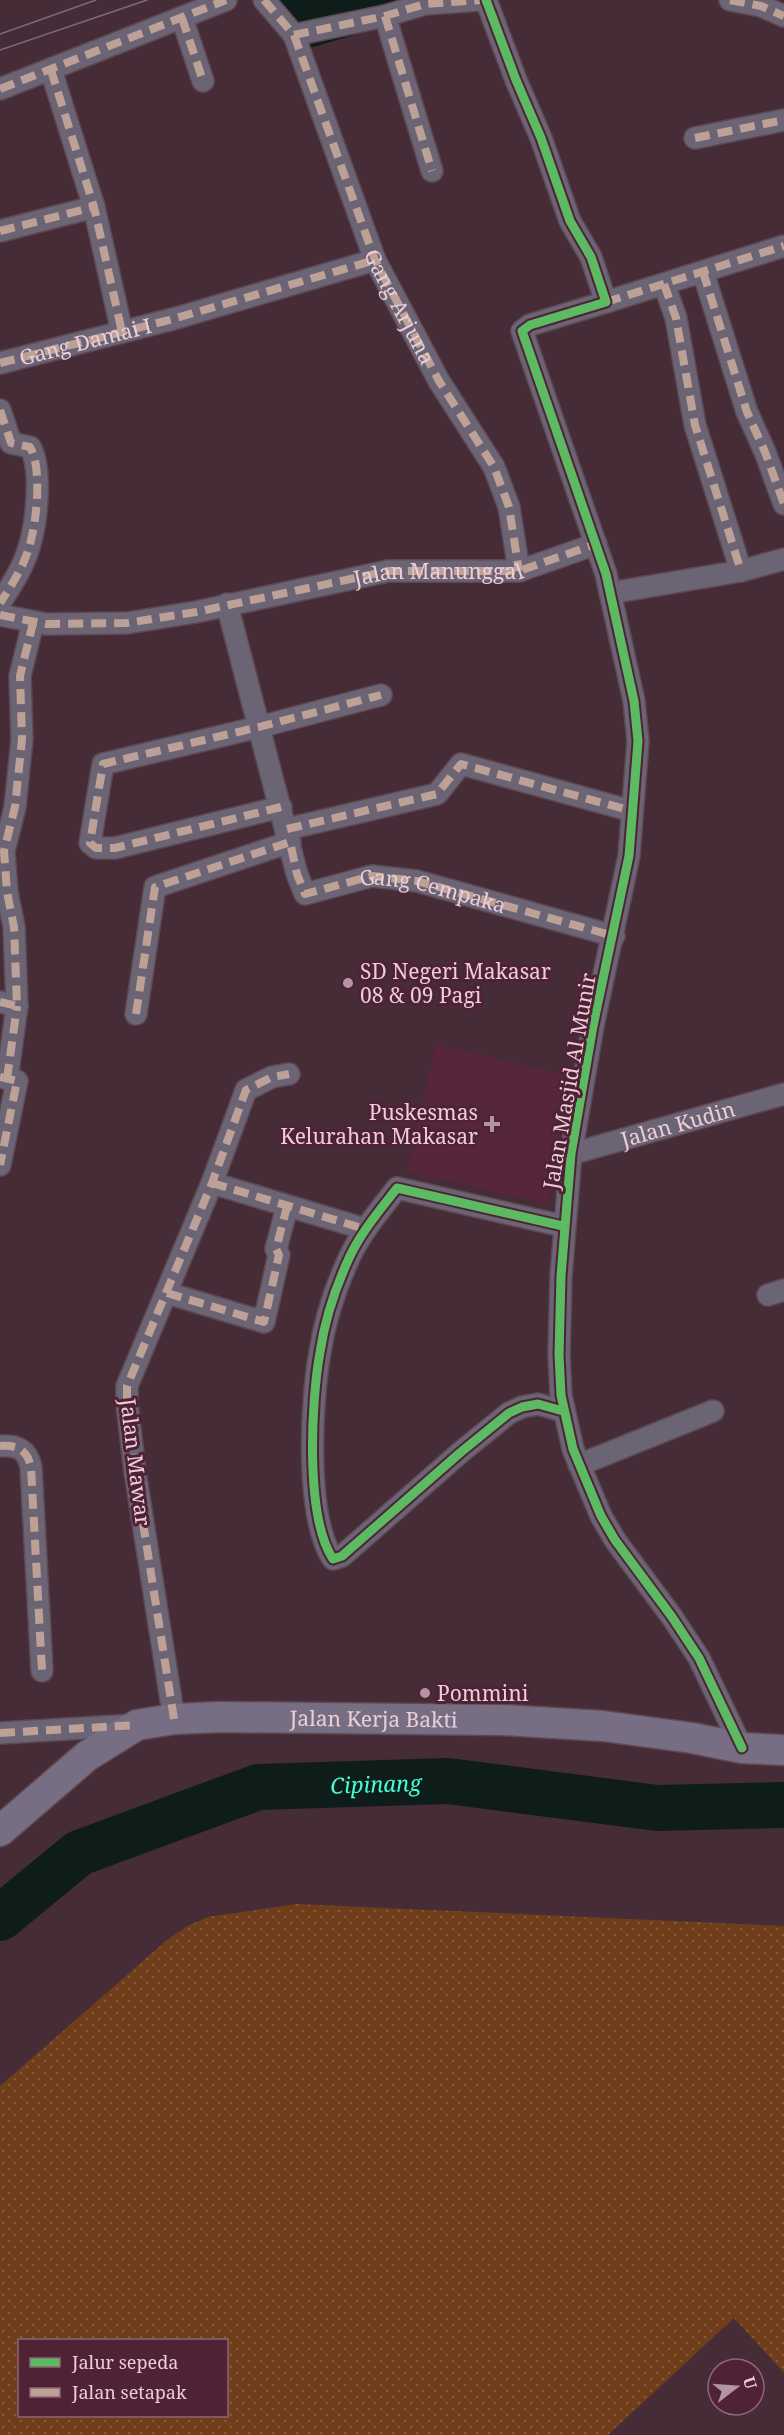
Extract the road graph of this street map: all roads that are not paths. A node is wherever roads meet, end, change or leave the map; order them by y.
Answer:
1 (226, 0) edge
2 (264, 0) edge
3 (480, 0) edge
4 (486, 0) edge
5 (730, 0) edge
6 (385, 16) junction
7 (784, 16) edge
8 (182, 18) junction
9 (294, 35) junction
10 (51, 70) junction
11 (203, 81) dead end
12 (0, 89) edge
13 (784, 120) edge
14 (695, 138) dead end
15 (432, 171) dead end
16 (94, 207) junction
17 (0, 231) edge
18 (784, 246) edge
19 (375, 260) junction
20 (703, 272) junction
21 (664, 284) junction
22 (606, 302) junction
23 (122, 332) junction
24 (0, 363) edge
25 (0, 410) edge
26 (784, 504) edge
27 (596, 544) junction
28 (784, 559) edge
29 (519, 571) junction
30 (741, 571) junction
31 (610, 592) junction
32 (0, 603) edge
33 (227, 604) junction
34 (0, 615) edge
35 (33, 623) junction
36 (381, 695) dead end
37 (258, 727) junction
38 (281, 807) junction
39 (632, 811) junction
40 (288, 835) junction
41 (614, 936) junction
42 (8, 1004) edge
43 (136, 1014) dead end
44 (289, 1074) dead end
45 (4, 1078) edge
46 (784, 1094) edge
47 (571, 1154) junction
48 (0, 1165) edge
49 (212, 1183) junction
50 (287, 1207) junction
51 (563, 1226) junction
52 (365, 1229) junction
53 (167, 1293) junction
54 (563, 1411) junction
55 (713, 1411) dead end
56 (0, 1446) edge
57 (579, 1465) junction
58 (42, 1671) dead end
59 (174, 1719) junction
60 (137, 1725) junction
61 (0, 1733) edge
62 (742, 1748) junction
63 (784, 1750) edge
64 (0, 1831) edge

1 - 8 street
2 - 9 street
3 - 6 street
4 - 22 street
5 - 7 street
6 - 9 street
6 - 15 street
8 - 10 street
8 - 11 street
9 - 19 street, Gang Arjuna
10 - 12 street
10 - 16 street
13 - 14 street
16 - 17 street
16 - 23 street
18 - 20 street
19 - 23 street, Gang Damai I
19 - 29 street, Gang Arjuna
20 - 21 street
20 - 26 street
21 - 22 street
21 - 30 street
22 - 27 street
23 - 24 street, Gang Damai I
25 - 32 street
27 - 29 street, Jalan Manunggal
27 - 31 street
28 - 30 street
29 - 33 street, Jalan Manunggal
30 - 31 street
31 - 39 street, Jalan Masjid Al Munir
33 - 35 street, Jalan Manunggal
33 - 37 street
34 - 35 street, Jalan Manunggal
35 - 42 street
36 - 37 street
37 - 38 street
37 - 38 street
38 - 40 street
39 - 40 street
39 - 41 street, Jalan Masjid Al Munir
40 - 41 street, Gang Cempaka
40 - 43 street
41 - 47 street, Jalan Masjid Al Munir
42 - 45 street
44 - 49 street, Jalan Mawar
45 - 48 street
46 - 47 street, Jalan Kudin
47 - 51 street, Jalan Masjid Al Munir
49 - 50 street
49 - 53 street, Jalan Mawar
50 - 52 street
50 - 53 street
51 - 52 street
51 - 54 street, Jalan Masjid Al Munir
52 - 54 street
53 - 59 street, Jalan Mawar
54 - 57 street, Jalan Masjid Al Munir
55 - 57 street
56 - 58 street
57 - 62 street, Jalan Masjid Al Munir
59 - 60 street, Jalan Kerja Bakti
59 - 62 street, Jalan Kerja Bakti
60 - 61 street
60 - 64 street, Jalan Kerja Bakti
62 - 63 street, Jalan Kerja Bakti

